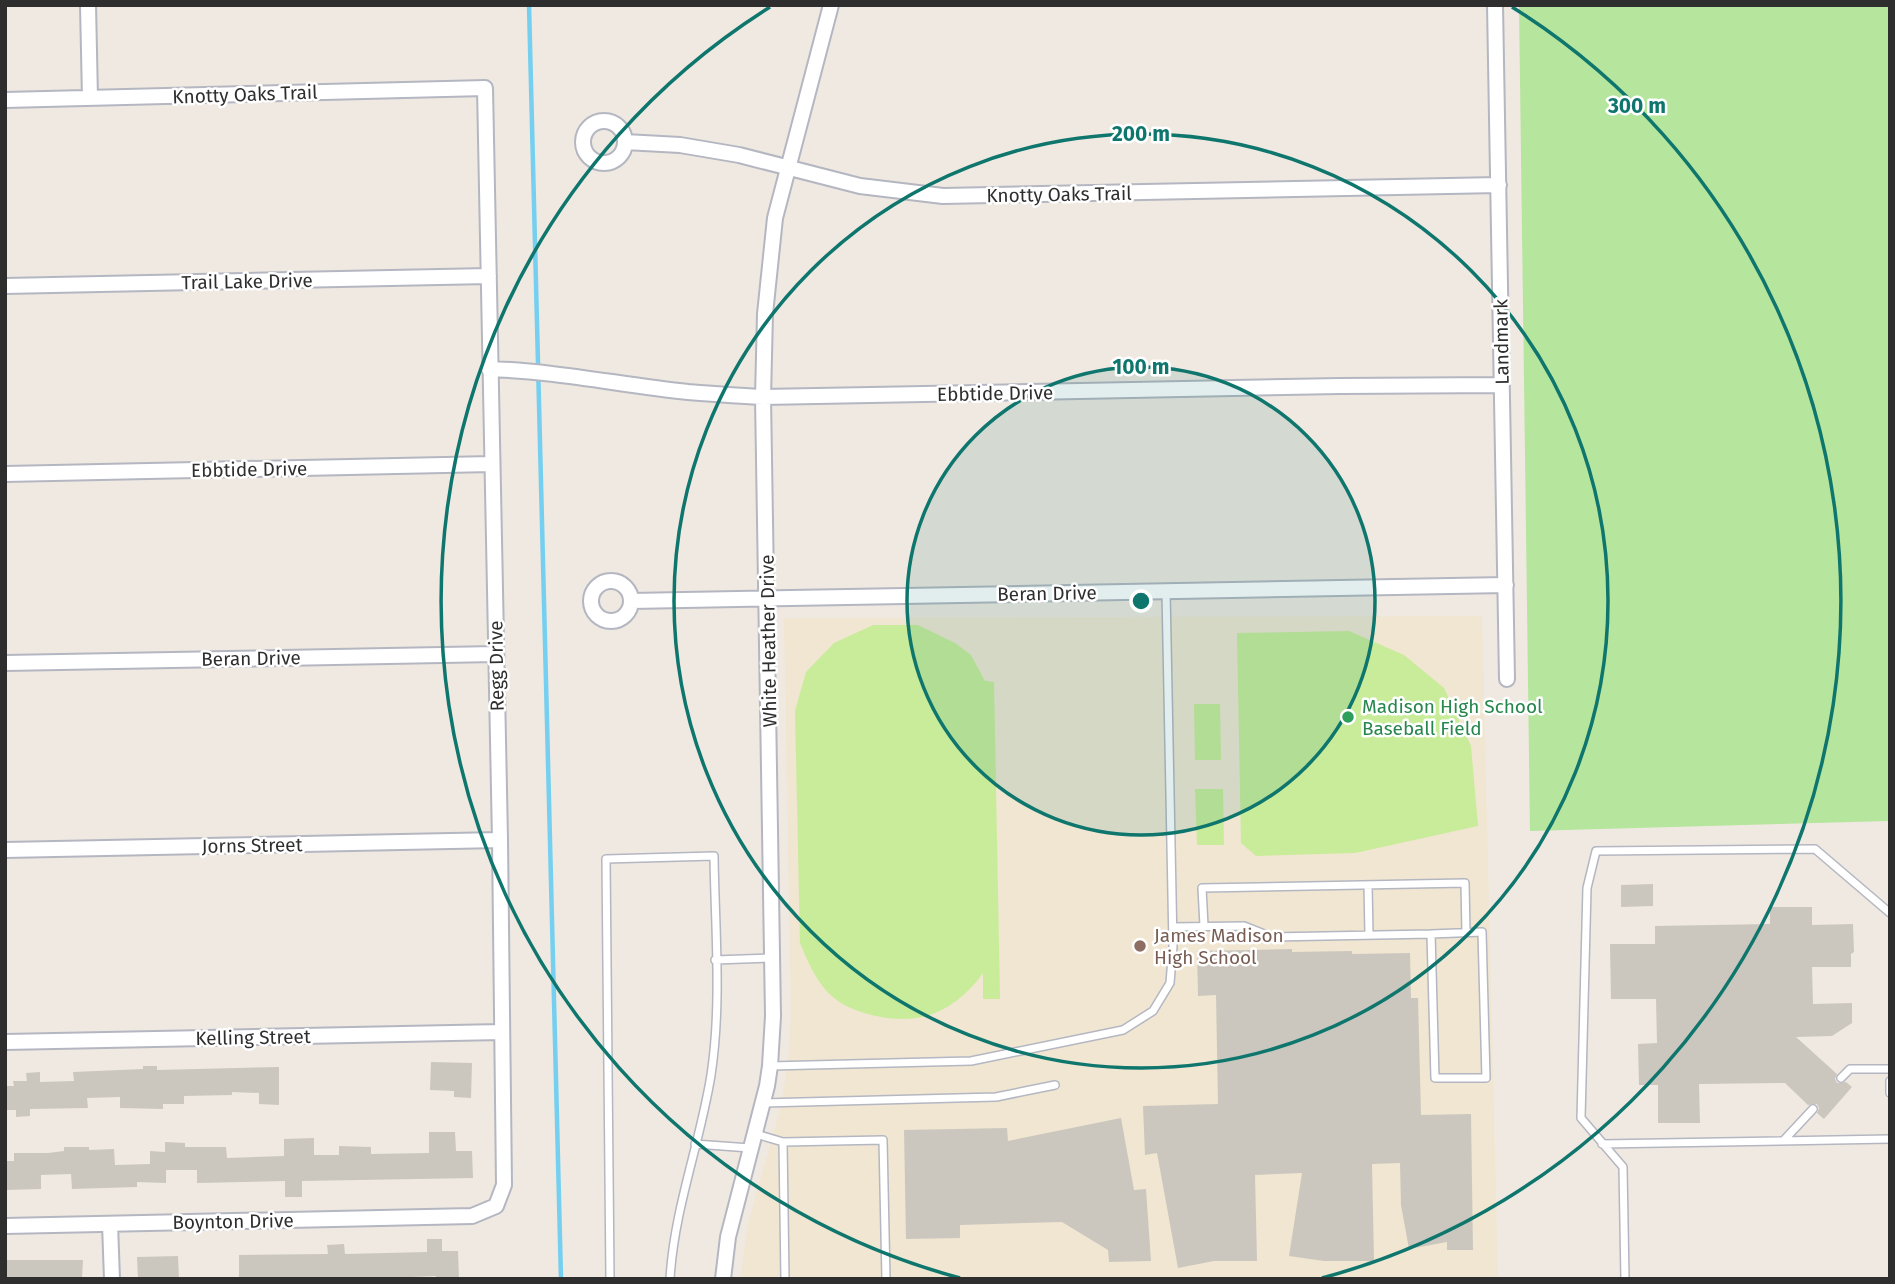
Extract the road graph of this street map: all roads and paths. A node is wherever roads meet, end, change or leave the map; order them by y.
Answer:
1 (88, 5) edge
2 (831, 5) edge
3 (1495, 5) edge
4 (485, 88) joint
5 (90, 98) junction
6 (5, 100) edge
7 (625, 142) dead end
8 (789, 166) junction
9 (1499, 185) junction
10 (489, 276) junction
11 (5, 285) edge
12 (489, 369) junction
13 (1502, 385) junction
14 (763, 397) junction
15 (492, 464) junction
16 (5, 474) edge
17 (1506, 585) junction
18 (1166, 590) junction
19 (768, 599) junction
20 (631, 601) dead end
21 (496, 654) junction
22 (5, 663) edge
23 (1507, 679) dead end
24 (500, 840) junction
25 (5, 850) edge
26 (1368, 885) junction
27 (1890, 913) edge
28 (1204, 926) junction
29 (1173, 927) junction
30 (1466, 933) junction
31 (1431, 934) junction
32 (1369, 935) junction
33 (772, 958) junction
34 (715, 960) junction
35 (502, 1032) junction
36 (5, 1042) edge
37 (770, 1066) junction
38 (1890, 1069) edge
39 (1842, 1078) dead end
40 (1890, 1081) edge
41 (1055, 1084) dead end
42 (1890, 1093) edge
43 (763, 1103) junction
44 (1813, 1109) dead end
45 (756, 1134) junction
46 (1785, 1139) junction
47 (1890, 1139) edge
48 (783, 1142) junction
49 (695, 1144) junction
50 (1602, 1144) junction
51 (751, 1149) junction
52 (461, 1217) joint
53 (110, 1224) junction
54 (5, 1226) edge
55 (113, 1279) edge
56 (610, 1279) edge
57 (670, 1279) edge
58 (723, 1279) edge
59 (785, 1279) edge
60 (886, 1279) edge
61 (1625, 1279) edge

1 - 5 street
2 - 8 street, White Heather Drive
3 - 9 street, Landmark
4 - 5 street, Knotty Oaks Trail
4 - 10 street, Regg Drive
5 - 6 street, Knotty Oaks Trail
7 - 8 street, Knotty Oaks Trail
8 - 9 street, Knotty Oaks Trail
8 - 14 street, White Heather Drive
9 - 13 street, Landmark
10 - 11 street, Trail Lake Drive
10 - 12 street, Regg Drive
12 - 14 street, Ebbtide Drive
12 - 15 street, Regg Drive
13 - 14 street, Ebbtide Drive
13 - 17 street, Landmark
14 - 19 street, White Heather Drive
15 - 16 street, Ebbtide Drive
15 - 21 street, Regg Drive
17 - 18 street, Beran Drive
17 - 23 street, Landmark
18 - 19 street, Beran Drive
18 - 29 lane
19 - 20 street, Beran Drive
19 - 33 street, White Heather Drive
21 - 22 street, Beran Drive
21 - 24 street, Regg Drive
24 - 25 street, Jorns Street
24 - 35 street, Regg Drive
26 - 28 lane
26 - 30 lane
26 - 32 lane
27 - 50 lane
28 - 29 lane
28 - 32 lane
29 - 37 lane
30 - 31 lane
30 - 31 lane
31 - 32 lane
33 - 34 lane
33 - 37 street, White Heather Drive
34 - 49 lane
34 - 56 lane
35 - 36 street, Kelling Street
35 - 52 street, Regg Drive
37 - 43 street, White Heather Drive
38 - 39 lane
40 - 42 lane
41 - 43 lane
43 - 45 street, White Heather Drive
44 - 46 lane
45 - 48 lane
45 - 51 street, White Heather Drive
46 - 47 lane
46 - 50 lane
48 - 59 lane
48 - 60 lane
49 - 51 lane
49 - 57 lane
50 - 61 lane
51 - 58 street, White Heather Drive
52 - 53 street, Boynton Drive
53 - 54 street, Boynton Drive
53 - 55 street

